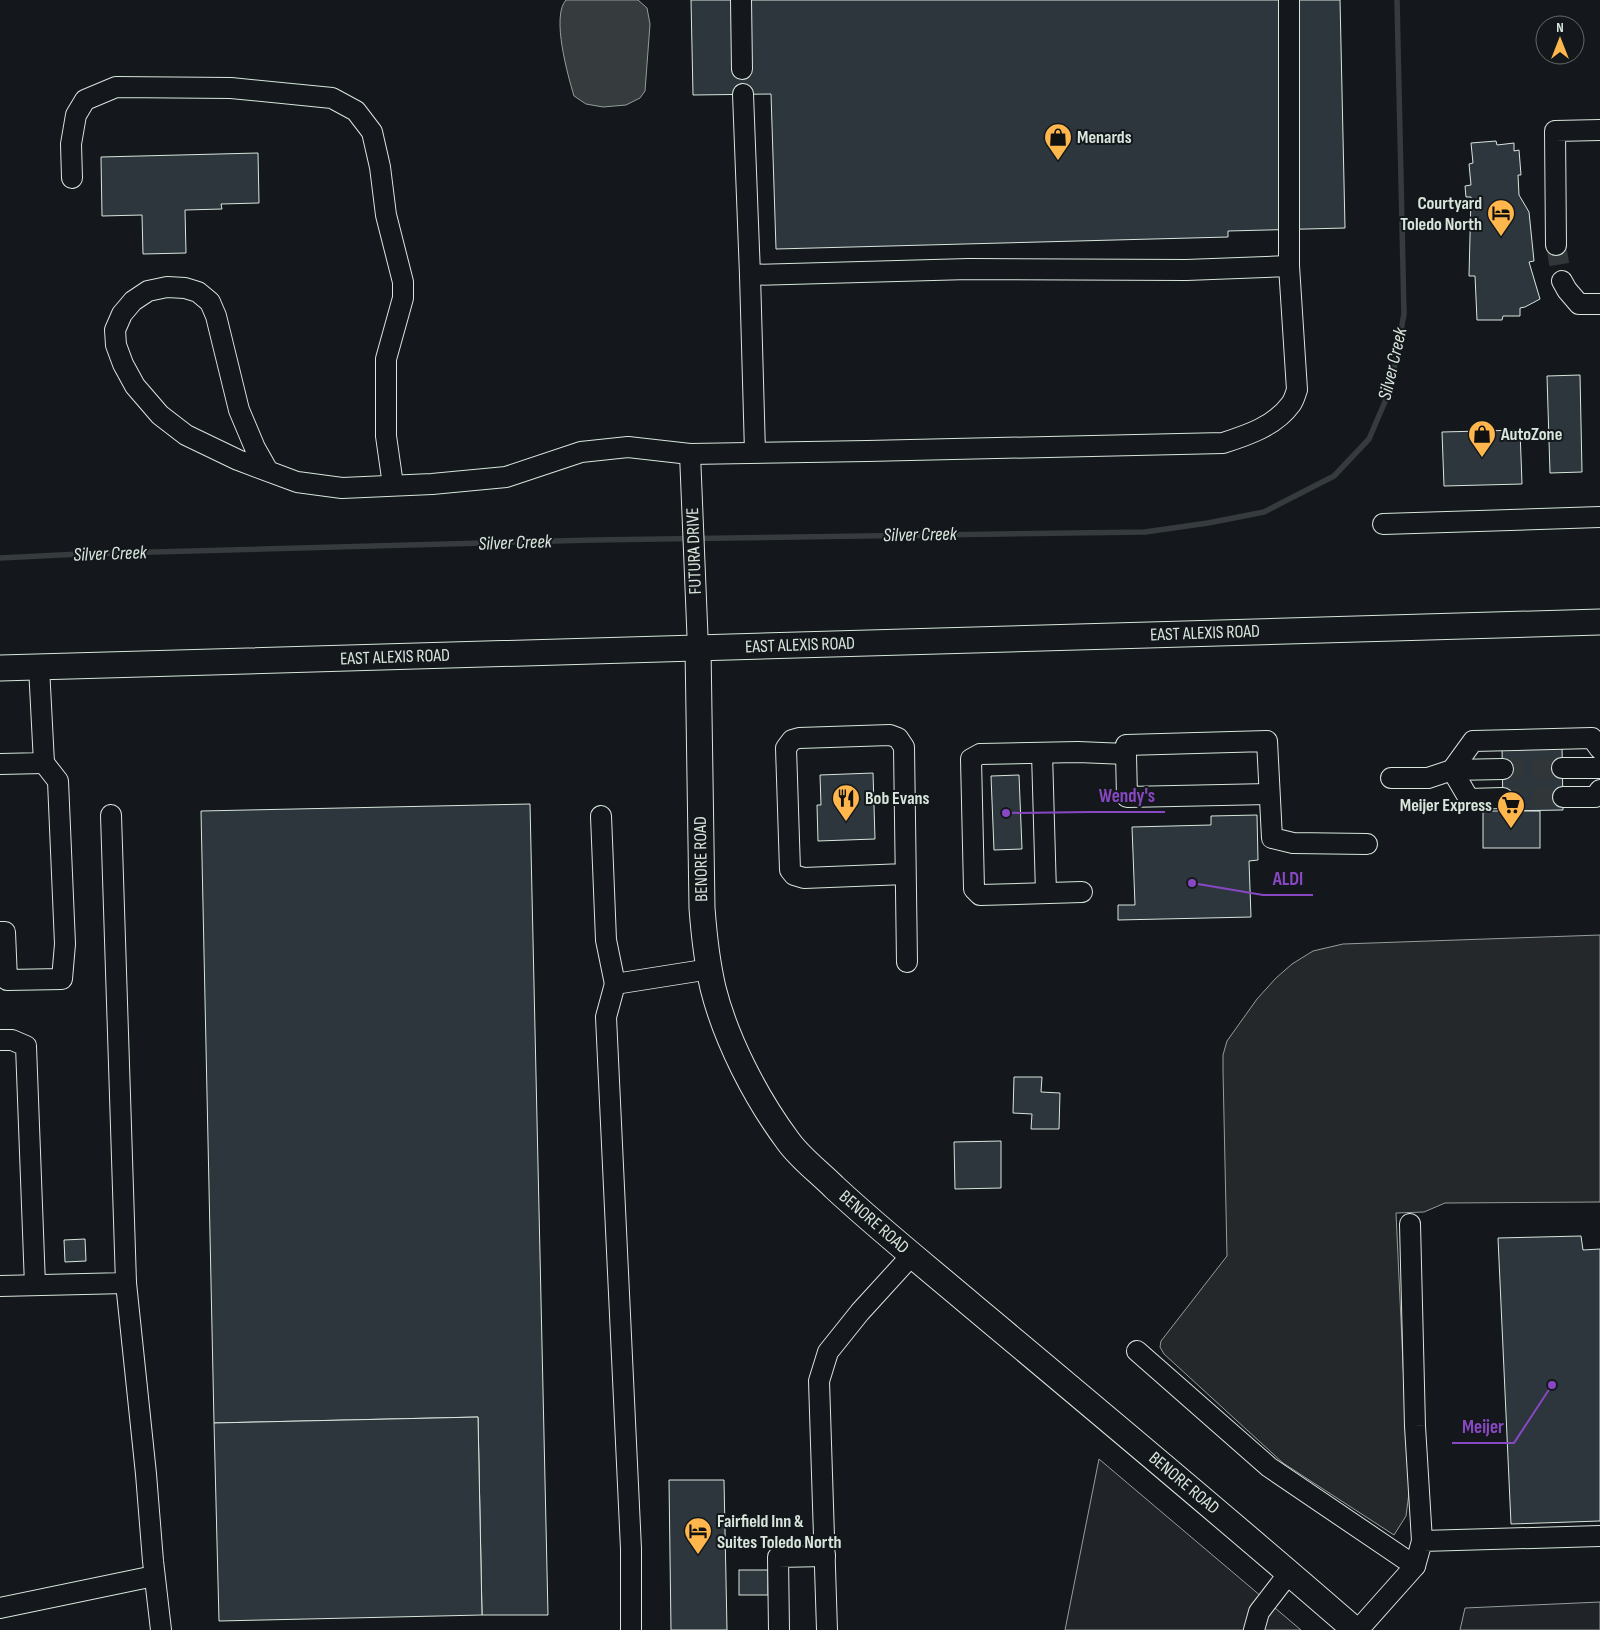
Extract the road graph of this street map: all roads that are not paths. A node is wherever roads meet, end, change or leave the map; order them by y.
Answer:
1 (741, 0) edge
2 (1289, 0) edge
3 (742, 69) dead end
4 (743, 94) dead end
5 (1600, 130) edge
6 (72, 178) dead end
7 (1556, 245) tunnel mouth
8 (1289, 266) junction
9 (750, 275) junction
10 (1562, 281) tunnel mouth
11 (1600, 304) edge
12 (754, 452) junction
13 (690, 454) junction
14 (268, 471) junction
15 (393, 485) junction
16 (1600, 516) edge
17 (1383, 524) dead end
18 (1600, 622) edge
19 (698, 648) junction
20 (39, 667) junction
21 (0, 668) edge
22 (1600, 748) edge
23 (1042, 753) junction
24 (1126, 754) junction
25 (0, 764) edge
26 (48, 768) junction
27 (1562, 768) tunnel mouth
28 (1600, 768) edge
29 (1503, 769) tunnel mouth
30 (1452, 770) junction
31 (1391, 778) dead end
32 (1600, 790) edge
33 (1269, 794) junction
34 (1503, 798) tunnel mouth
35 (1563, 798) tunnel mouth
36 (111, 815) dead end
37 (601, 816) dead end
38 (1367, 844) dead end
39 (906, 874) junction
40 (1082, 892) dead end
41 (1046, 893) junction
42 (2, 932) edge
43 (907, 962) dead end
44 (710, 969) junction
45 (615, 984) junction
46 (0, 1040) edge
47 (1410, 1224) dead end
48 (912, 1255) junction
49 (126, 1283) junction
50 (35, 1285) junction
51 (0, 1286) edge
52 (1137, 1351) dead end
53 (1600, 1536) edge
54 (1422, 1541) junction
55 (825, 1556) junction
56 (1414, 1566) junction
57 (1289, 1573) junction
58 (154, 1576) junction
59 (0, 1608) edge
60 (162, 1630) edge
61 (631, 1630) edge
62 (779, 1630) edge
63 (827, 1630) edge
64 (1254, 1630) edge
65 (1357, 1630) edge

1 - 3 street
2 - 8 street
4 - 9 street
5 - 7 street
6 - 15 street
8 - 9 street
8 - 12 street
9 - 12 street
10 - 11 street
12 - 13 street
13 - 15 street
13 - 19 street, FUTURA DRIVE
14 - 14 street
14 - 15 street
16 - 17 street
18 - 19 main road, EAST ALEXIS ROAD
19 - 20 main road, EAST ALEXIS ROAD
19 - 44 main road, BENORE ROAD
20 - 21 main road, EAST ALEXIS ROAD
20 - 26 street
22 - 30 street
23 - 24 street
23 - 41 street
23 - 41 street
24 - 33 street
24 - 33 street
25 - 26 street
26 - 42 street
26 - 42 street
27 - 28 street
29 - 30 street
30 - 31 street
30 - 34 street
32 - 35 street
33 - 38 street
36 - 49 street
37 - 45 street
39 - 39 street
39 - 43 street
40 - 41 street
44 - 45 street
44 - 48 main road, BENORE ROAD
45 - 61 street
46 - 50 street
47 - 54 street
48 - 55 street
48 - 57 main road, BENORE ROAD
49 - 50 street
49 - 58 street
50 - 51 street
52 - 56 street
53 - 54 street
54 - 56 street
55 - 62 street
55 - 63 street
56 - 65 street
57 - 64 street
57 - 65 main road, BENORE ROAD
58 - 59 street
58 - 60 street

